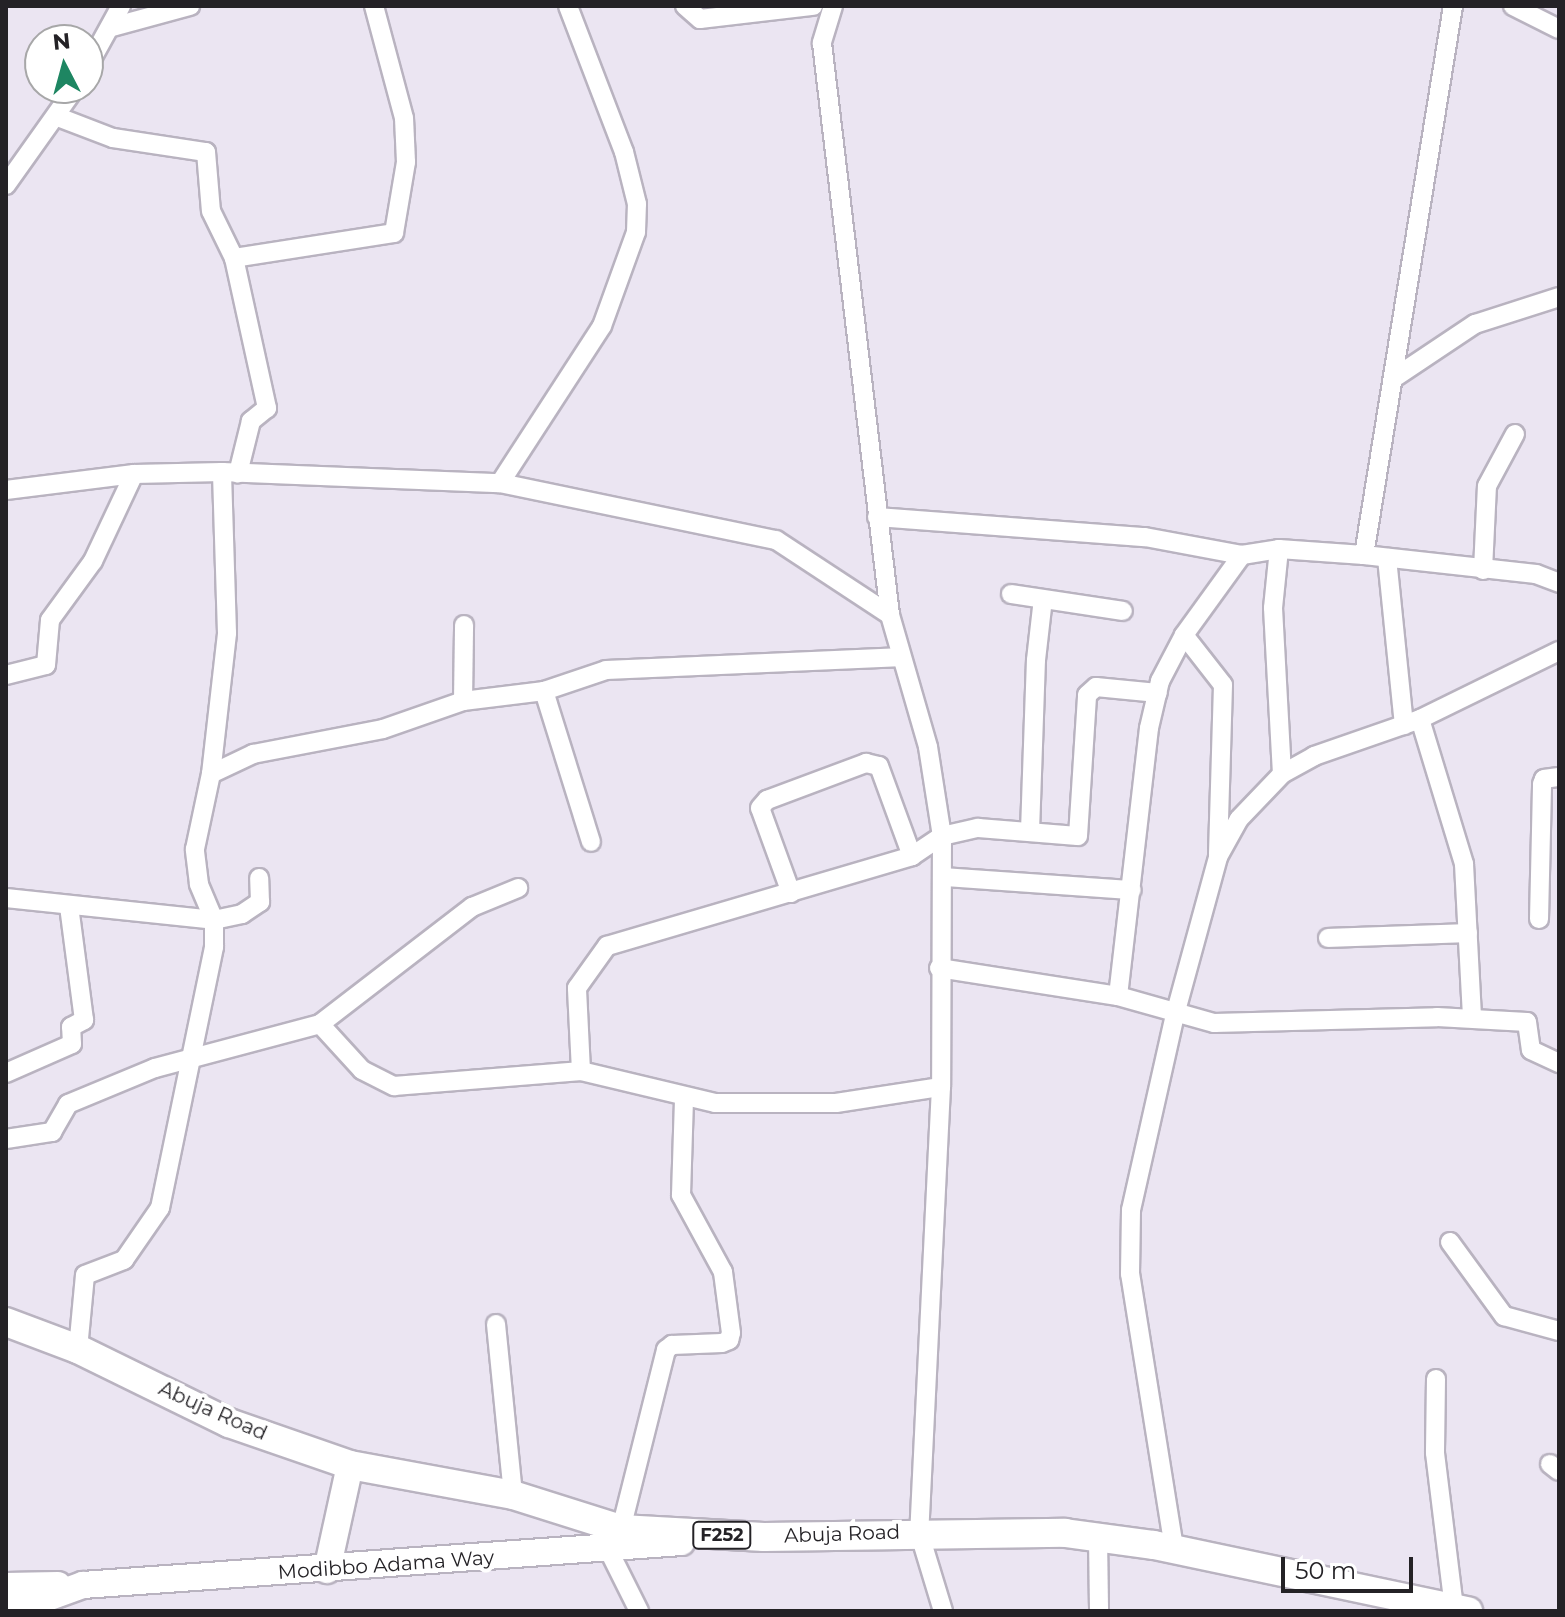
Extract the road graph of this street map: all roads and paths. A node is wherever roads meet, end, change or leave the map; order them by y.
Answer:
1 (121, 6) edge
2 (190, 6) edge
3 (374, 6) edge
4 (568, 6) edge
5 (685, 6) edge
6 (813, 6) edge
7 (833, 6) edge
8 (1453, 6) edge
9 (1513, 6) edge
10 (112, 27) junction
11 (1559, 29) edge
12 (104, 40) edge
13 (66, 104) edge
14 (58, 117) junction
15 (6, 185) edge
16 (234, 258) junction
17 (1559, 297) edge
18 (1397, 376) junction
19 (1515, 434) dead end
20 (230, 473) junction
21 (134, 474) junction
22 (500, 483) junction
23 (6, 490) edge
24 (877, 517) junction
25 (1279, 549) junction
26 (1242, 555) junction
27 (1364, 555) junction
28 (1387, 558) junction
29 (1483, 570) junction
30 (1559, 583) edge
31 (1011, 594) dead end
32 (1043, 599) junction
33 (1123, 611) dead end
34 (890, 615) junction
35 (464, 625) dead end
36 (1184, 635) junction
37 (1559, 651) edge
38 (898, 657) junction
39 (6, 675) edge
40 (544, 691) junction
41 (1158, 693) junction
42 (463, 701) junction
43 (1412, 722) junction
44 (211, 774) junction
45 (1282, 774) junction
46 (1559, 777) edge
47 (1030, 831) junction
48 (942, 836) junction
49 (591, 842) dead end
50 (912, 856) junction
51 (1218, 857) junction
52 (944, 877) junction
53 (259, 878) dead end
54 (1540, 881) junction
55 (1559, 881) edge
56 (518, 888) dead end
57 (1132, 890) junction
58 (791, 893) junction
59 (6, 898) edge
60 (69, 906) junction
61 (1539, 919) dead end
62 (214, 920) junction
63 (1468, 933) junction
64 (1328, 938) dead end
65 (939, 968) junction
66 (1118, 996) junction
67 (1176, 1011) junction
68 (1472, 1017) junction
69 (320, 1024) junction
70 (188, 1063) junction
71 (1559, 1063) edge
72 (581, 1071) junction
73 (6, 1073) edge
74 (941, 1087) junction
75 (684, 1097) junction
76 (6, 1139) edge
77 (1450, 1242) dead end
78 (6, 1322) edge
79 (496, 1324) dead end
80 (1559, 1331) edge
81 (78, 1349) junction
82 (1436, 1379) dead end
83 (350, 1465) junction
84 (513, 1495) junction
85 (919, 1532) junction
86 (1098, 1537) junction
87 (614, 1538) junction
88 (1174, 1548) junction
89 (327, 1570) junction
90 (83, 1585) junction
91 (6, 1586) edge
92 (1418, 1606) edge
93 (1461, 1610) edge
94 (11, 1611) edge
95 (639, 1611) edge
96 (943, 1611) edge
97 (1099, 1611) edge

1 - 10 street
2 - 10 street
3 - 16 street
4 - 22 street
5 - 6 street
7 - 24 street
8 - 18 street
9 - 11 street
10 - 12 street
13 - 14 street
14 - 15 street
14 - 16 street
16 - 20 street
17 - 18 street
18 - 27 street
19 - 29 street
20 - 21 street
20 - 22 street
20 - 44 street
21 - 23 street
21 - 39 street
22 - 34 street
24 - 26 street
24 - 34 street
25 - 26 street
25 - 27 street
25 - 45 street
26 - 36 street
27 - 28 street
28 - 29 street
28 - 43 street
29 - 30 street
31 - 32 street
32 - 33 street
32 - 47 street
34 - 38 street
35 - 42 street
36 - 41 street
36 - 51 street
37 - 43 street
38 - 40 street
38 - 48 street
40 - 42 street
40 - 49 street
41 - 47 street
41 - 57 street
42 - 44 street
43 - 45 street
43 - 63 street
44 - 62 street
45 - 51 street
46 - 54 street
47 - 48 street
48 - 50 street
48 - 52 street
50 - 58 street
50 - 58 street
51 - 67 street
52 - 57 street
52 - 65 street
53 - 62 street
54 - 55 street
54 - 61 street
56 - 69 street
57 - 66 street
58 - 72 street
59 - 60 street
60 - 62 street
60 - 73 street
62 - 70 street
63 - 64 street
63 - 68 street
65 - 66 street
65 - 74 street
66 - 67 street
67 - 68 street
67 - 88 street
68 - 71 street
69 - 70 street
69 - 72 street
70 - 76 street
70 - 81 street
72 - 75 street
74 - 75 street
74 - 85 street
75 - 87 street
77 - 80 street
78 - 81 main road, Abuja Road / F252
79 - 84 street
81 - 83 main road, Abuja Road / F252
82 - 93 street
83 - 84 main road, Abuja Road / F252
83 - 89 main road
84 - 87 main road, Abuja Road / F252
85 - 86 main road, Abuja Road / F252
85 - 87 main road, Abuja Road / F252
85 - 96 street
86 - 88 main road, Abuja Road / F252
86 - 97 street
87 - 89 main road, Modibbo Adama Way
87 - 95 street
88 - 92 main road, Abuja Road / F252
89 - 90 main road, Modibbo Adama Way
90 - 91 main road
90 - 94 main road, Modibbo Adama Way
92 - 93 main road, Abuja Road / F252

